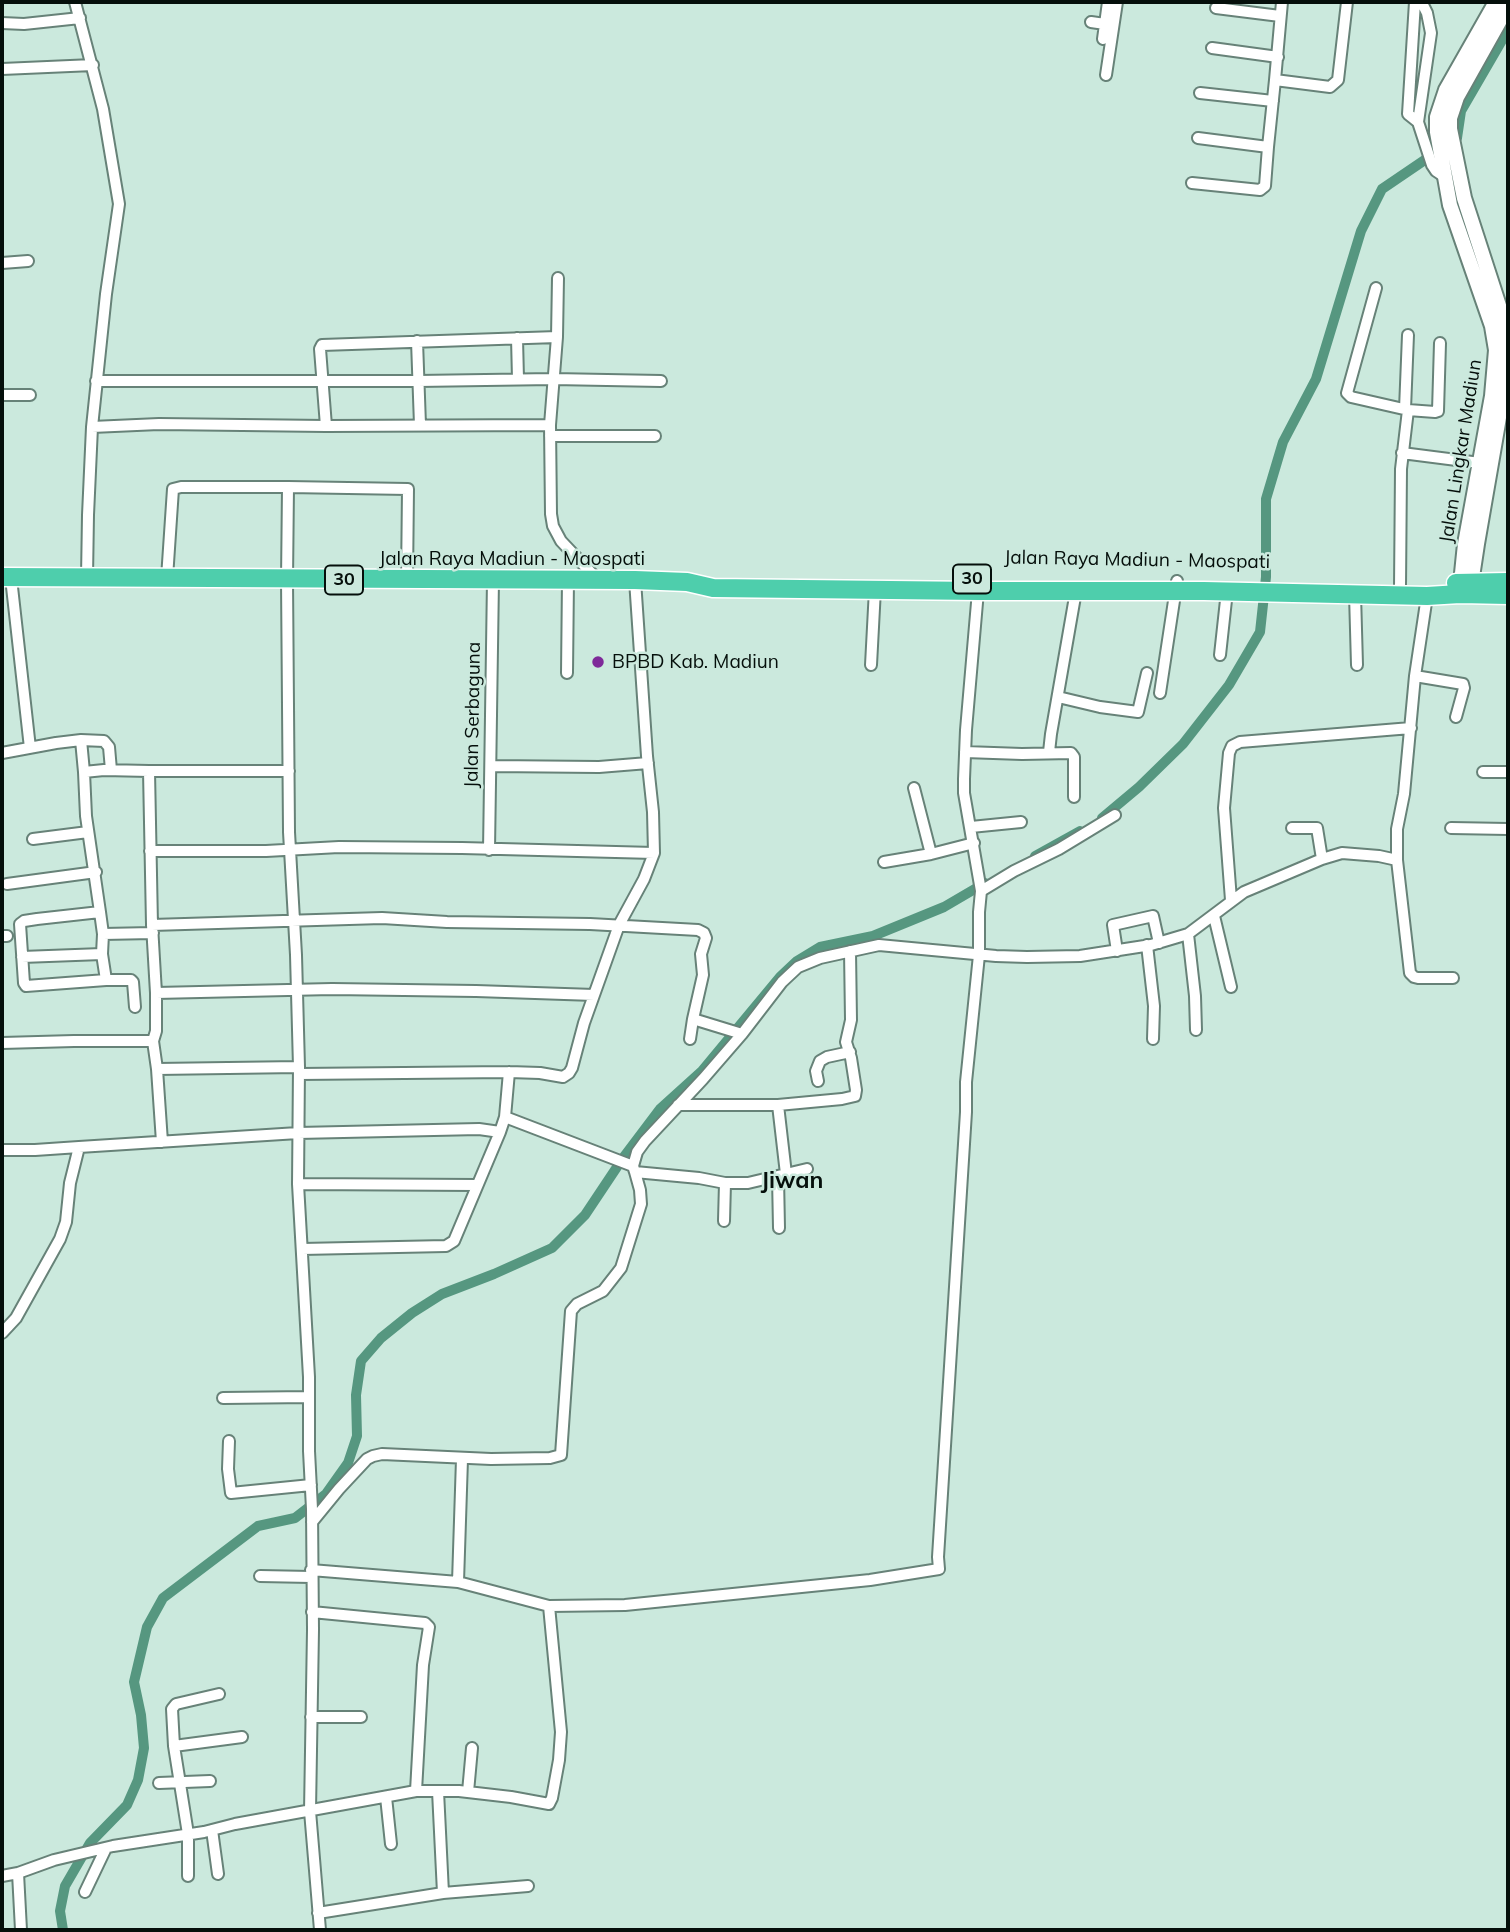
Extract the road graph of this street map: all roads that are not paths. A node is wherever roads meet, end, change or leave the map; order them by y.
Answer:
1 (75, 2) edge
2 (1108, 2) edge
3 (1117, 2) edge
4 (1282, 2) edge
5 (1347, 2) edge
6 (1416, 2) edge
7 (1496, 2) edge
8 (1508, 6) edge
9 (1216, 8) dead end
10 (1280, 16) junction
11 (80, 18) junction
12 (1091, 22) dead end
13 (2, 23) edge
14 (1105, 24) junction
15 (1103, 39) dead end
16 (1212, 48) dead end
17 (1278, 58) junction
18 (1412, 63) junction
19 (1426, 64) junction
20 (93, 65) junction
21 (2, 69) edge
22 (1107, 75) dead end
23 (1275, 80) junction
24 (1200, 93) dead end
25 (1273, 101) junction
26 (1418, 122) junction
27 (1443, 130) junction
28 (1198, 138) dead end
29 (1268, 146) junction
30 (1444, 169) junction
31 (1192, 183) dead end
32 (28, 261) dead end
33 (2, 263) edge
34 (1481, 275) junction
35 (558, 278) dead end
36 (1376, 288) dead end
37 (1408, 335) dead end
38 (556, 337) junction
39 (517, 338) junction
40 (417, 341) junction
41 (1440, 343) dead end
42 (518, 379) junction
43 (553, 379) junction
44 (96, 381) junction
45 (324, 381) junction
46 (418, 381) junction
47 (661, 381) dead end
48 (30, 395) dead end
49 (2, 396) edge
50 (1407, 410) junction
51 (420, 425) junction
52 (326, 426) junction
53 (92, 427) junction
54 (550, 430) junction
55 (655, 436) dead end
56 (1402, 453) junction
57 (1480, 463) junction
58 (288, 487) junction
59 (87, 577) junction
60 (6, 578) edge
61 (167, 578) junction
62 (287, 580) junction
63 (407, 580) junction
64 (493, 580) junction
65 (568, 580) junction
66 (598, 580) junction
67 (635, 580) junction
68 (1508, 582) edge
69 (817, 583) junction
70 (1177, 586) junction
71 (1268, 587) junction
72 (1400, 587) junction
73 (1466, 588) junction
74 (875, 589) junction
75 (978, 591) junction
76 (1076, 591) junction
77 (1227, 591) junction
78 (1355, 594) junction
79 (1508, 595) edge
80 (1427, 596) junction
81 (1220, 655) dead end
82 (871, 665) dead end
83 (1357, 665) dead end
84 (567, 673) dead end
85 (1147, 673) dead end
86 (1415, 676) junction
87 (1160, 693) dead end
88 (1058, 697) junction
89 (1455, 717) dead end
90 (1411, 728) junction
91 (81, 740) junction
92 (30, 748) junction
93 (965, 752) junction
94 (1049, 752) junction
95 (2, 753) edge
96 (648, 763) junction
97 (491, 766) junction
98 (111, 770) junction
99 (149, 771) junction
100 (289, 771) junction
101 (84, 772) junction
102 (1483, 772) dead end
103 (1508, 772) edge
104 (914, 789) dead end
105 (1074, 797) dead end
106 (1115, 815) dead end
107 (1021, 822) dead end
108 (971, 827) junction
109 (1292, 828) dead end
110 (1451, 828) dead end
111 (1508, 829) edge
112 (88, 832) junction
113 (33, 839) dead end
114 (974, 843) junction
115 (291, 849) junction
116 (489, 850) junction
117 (150, 851) junction
118 (654, 853) junction
119 (931, 854) junction
120 (1322, 859) junction
121 (1396, 860) junction
122 (884, 862) dead end
123 (96, 872) junction
124 (7, 884) dead end
125 (981, 889) junction
126 (1231, 900) junction
127 (100, 912) junction
128 (1214, 916) junction
129 (293, 920) junction
130 (619, 925) junction
131 (153, 929) junction
132 (103, 934) junction
133 (1188, 934) junction
134 (1153, 944) junction
135 (850, 951) junction
136 (1117, 951) junction
137 (102, 954) junction
138 (979, 955) junction
139 (22, 957) junction
140 (1453, 978) dead end
141 (106, 980) junction
142 (1231, 987) dead end
143 (296, 990) junction
144 (156, 993) junction
145 (594, 995) junction
146 (135, 1007) dead end
147 (693, 1019) junction
148 (1196, 1030) dead end
149 (741, 1034) junction
150 (691, 1039) dead end
151 (1153, 1039) dead end
152 (153, 1041) junction
153 (2, 1043) edge
154 (850, 1052) junction
155 (157, 1069) junction
156 (299, 1070) junction
157 (509, 1072) junction
158 (818, 1081) dead end
159 (677, 1105) junction
160 (778, 1105) junction
161 (505, 1117) junction
162 (500, 1132) junction
163 (298, 1133) junction
164 (162, 1142) junction
165 (79, 1147) junction
166 (2, 1150) edge
167 (634, 1169) junction
168 (807, 1169) dead end
169 (782, 1176) junction
170 (725, 1183) junction
171 (298, 1184) junction
172 (477, 1185) junction
173 (724, 1221) dead end
174 (779, 1228) dead end
175 (302, 1249) junction
176 (2, 1333) edge
177 (309, 1397) junction
178 (223, 1398) dead end
179 (229, 1441) dead end
180 (462, 1459) junction
181 (311, 1488) junction
182 (312, 1522) junction
183 (311, 1574) junction
184 (260, 1576) dead end
185 (457, 1582) junction
186 (549, 1606) junction
187 (312, 1612) junction
188 (219, 1695) dead end
189 (311, 1717) junction
190 (361, 1717) dead end
191 (243, 1737) dead end
192 (174, 1746) junction
193 (472, 1748) dead end
194 (210, 1781) dead end
195 (159, 1783) dead end
196 (179, 1784) junction
197 (416, 1791) junction
198 (438, 1791) junction
199 (468, 1792) junction
200 (386, 1797) junction
201 (310, 1811) junction
202 (212, 1829) junction
203 (188, 1834) junction
204 (391, 1844) dead end
205 (106, 1848) junction
206 (18, 1873) junction
207 (218, 1874) dead end
208 (2, 1876) edge
209 (188, 1876) dead end
210 (528, 1886) dead end
211 (85, 1892) dead end
212 (443, 1893) junction
213 (318, 1913) junction
214 (21, 1930) edge
215 (320, 1930) edge

1 - 11 street
2 - 14 street
3 - 22 street
4 - 10 street
5 - 23 street
6 - 18 street
6 - 19 street
7 - 27 main road, Jalan Lingkar Madiun
8 - 27 main road, Jalan Lingkar Madiun
9 - 10 street
10 - 17 street
11 - 13 street
11 - 20 street
12 - 14 street
14 - 15 street
16 - 17 street
17 - 23 street
18 - 19 street
18 - 26 street
19 - 26 street
20 - 21 street
20 - 44 street
23 - 25 street
24 - 25 street
25 - 29 street
26 - 30 street
27 - 30 main road, Jalan Lingkar Madiun
28 - 29 street
29 - 31 street
30 - 34 main road, Jalan Lingkar Madiun
32 - 33 street
34 - 57 main road, Jalan Lingkar Madiun
34 - 73 main road, Jalan Lingkar Madiun
35 - 38 street
36 - 50 street
37 - 50 street
38 - 39 street
38 - 43 street
39 - 40 street
39 - 42 street
40 - 45 street
40 - 46 street
41 - 50 street
42 - 43 street
42 - 46 street
43 - 47 street
43 - 54 street
44 - 45 street
44 - 53 street
45 - 46 street
45 - 52 street
46 - 51 street
48 - 49 street
50 - 56 street
51 - 52 street
51 - 54 street
52 - 53 street
53 - 59 street
54 - 55 street
54 - 66 street
56 - 57 street
56 - 72 street
57 - 73 main road, Jalan Lingkar Madiun
58 - 61 street
58 - 62 street
58 - 63 street
59 - 60 highway, Jalan Raya Madiun - Maospati / 30
59 - 61 highway, Jalan Raya Madiun - Maospati / 30
60 - 92 street
61 - 62 highway, Jalan Raya Madiun - Maospati / 30
62 - 63 highway, Jalan Raya Madiun - Maospati / 30
62 - 100 street
63 - 64 highway, Jalan Raya Madiun - Maospati / 30
64 - 65 highway, Jalan Raya Madiun - Maospati / 30
64 - 97 street, Jalan Serbaguna
65 - 66 highway, Jalan Raya Madiun - Maospati / 30
65 - 84 street
66 - 67 highway, Jalan Raya Madiun - Maospati / 30
67 - 69 highway, Jalan Raya Madiun - Maospati / 30
67 - 96 street
68 - 73 highway, 30
69 - 70 highway, Jalan Raya Madiun - Maospati / 30
69 - 74 highway, Jalan Raya Madiun - Maospati / 30
70 - 71 highway, Jalan Raya Madiun - Maospati / 30
70 - 76 highway, Jalan Raya Madiun - Maospati / 30
70 - 77 highway, Jalan Raya Madiun - Maospati / 30
70 - 87 street
71 - 72 highway, Jalan Raya Madiun - Maospati / 30
71 - 77 highway, Jalan Raya Madiun - Maospati / 30
71 - 78 highway, Jalan Raya Madiun - Maospati / 30
72 - 73 highway, Jalan Raya Madiun - Maospati / 30
73 - 79 highway, 30
73 - 80 highway, Jalan Raya Madiun - Maospati / 30
74 - 75 highway, Jalan Raya Madiun - Maospati / 30
74 - 82 street
75 - 76 highway, Jalan Raya Madiun - Maospati / 30
75 - 93 street
76 - 88 street
77 - 81 street
78 - 80 highway, Jalan Raya Madiun - Maospati / 30
78 - 83 street
80 - 86 street
85 - 88 street
86 - 89 street
86 - 90 street
88 - 94 street
90 - 121 street
90 - 126 street
91 - 92 street
91 - 98 street
91 - 101 street
92 - 95 street
93 - 94 street
93 - 108 street
94 - 105 street
96 - 97 street
96 - 118 street
97 - 116 street, Jalan Serbaguna
98 - 99 street
98 - 101 street
99 - 100 street
99 - 117 street
100 - 115 street
101 - 112 street
102 - 103 street
104 - 119 street
106 - 125 street
107 - 108 street
108 - 114 street
109 - 120 street
110 - 111 street
112 - 113 street
112 - 123 street
114 - 119 street
114 - 125 street
115 - 116 street
115 - 117 street
115 - 129 street
116 - 118 street
117 - 131 street
118 - 130 street
119 - 122 street
120 - 121 street
120 - 126 street
121 - 140 street
123 - 124 street
123 - 127 street
125 - 138 street
126 - 128 street
127 - 132 street
127 - 139 street
128 - 133 street
128 - 142 street
129 - 130 street
129 - 131 street
129 - 143 street
130 - 145 street
130 - 147 street
131 - 132 street
131 - 144 street
132 - 137 street
133 - 134 street
133 - 148 street
134 - 136 street
134 - 136 street
134 - 151 street
135 - 138 street
135 - 149 street
135 - 154 street
136 - 138 street
137 - 139 street
137 - 141 street
138 - 186 street
139 - 141 street
141 - 146 street
143 - 144 street
143 - 145 street
143 - 156 street
144 - 152 street
145 - 157 street
147 - 149 street
147 - 150 street
149 - 159 street
152 - 153 street
152 - 155 street
154 - 158 street
154 - 160 street
155 - 156 street
155 - 164 street
156 - 157 street
156 - 163 street
157 - 161 street
159 - 160 street
159 - 167 street
160 - 169 street
161 - 162 street
161 - 167 street
162 - 163 street
162 - 172 street
163 - 164 street
163 - 171 street
164 - 165 street
165 - 166 street
165 - 176 street
167 - 170 street
167 - 180 street
168 - 169 street
169 - 170 street
169 - 174 street
170 - 173 street
171 - 172 street
171 - 175 street
172 - 175 street
175 - 177 street
177 - 178 street
177 - 181 street
179 - 181 street
180 - 182 street
180 - 185 street
181 - 182 street
182 - 183 street
183 - 184 street
183 - 185 street
183 - 187 street
185 - 186 street
186 - 199 street
187 - 189 street
187 - 197 street
188 - 192 street
189 - 190 street
189 - 201 street
191 - 192 street
192 - 196 street
193 - 199 street
194 - 196 street
195 - 196 street
196 - 203 street
197 - 198 street
197 - 200 street
198 - 199 street
198 - 212 street
200 - 201 street
200 - 204 street
201 - 202 street
201 - 213 street
202 - 203 street
202 - 207 street
203 - 205 street
203 - 209 street
205 - 206 street
205 - 211 street
206 - 208 street
206 - 214 street
210 - 212 street
212 - 213 street
213 - 215 street

